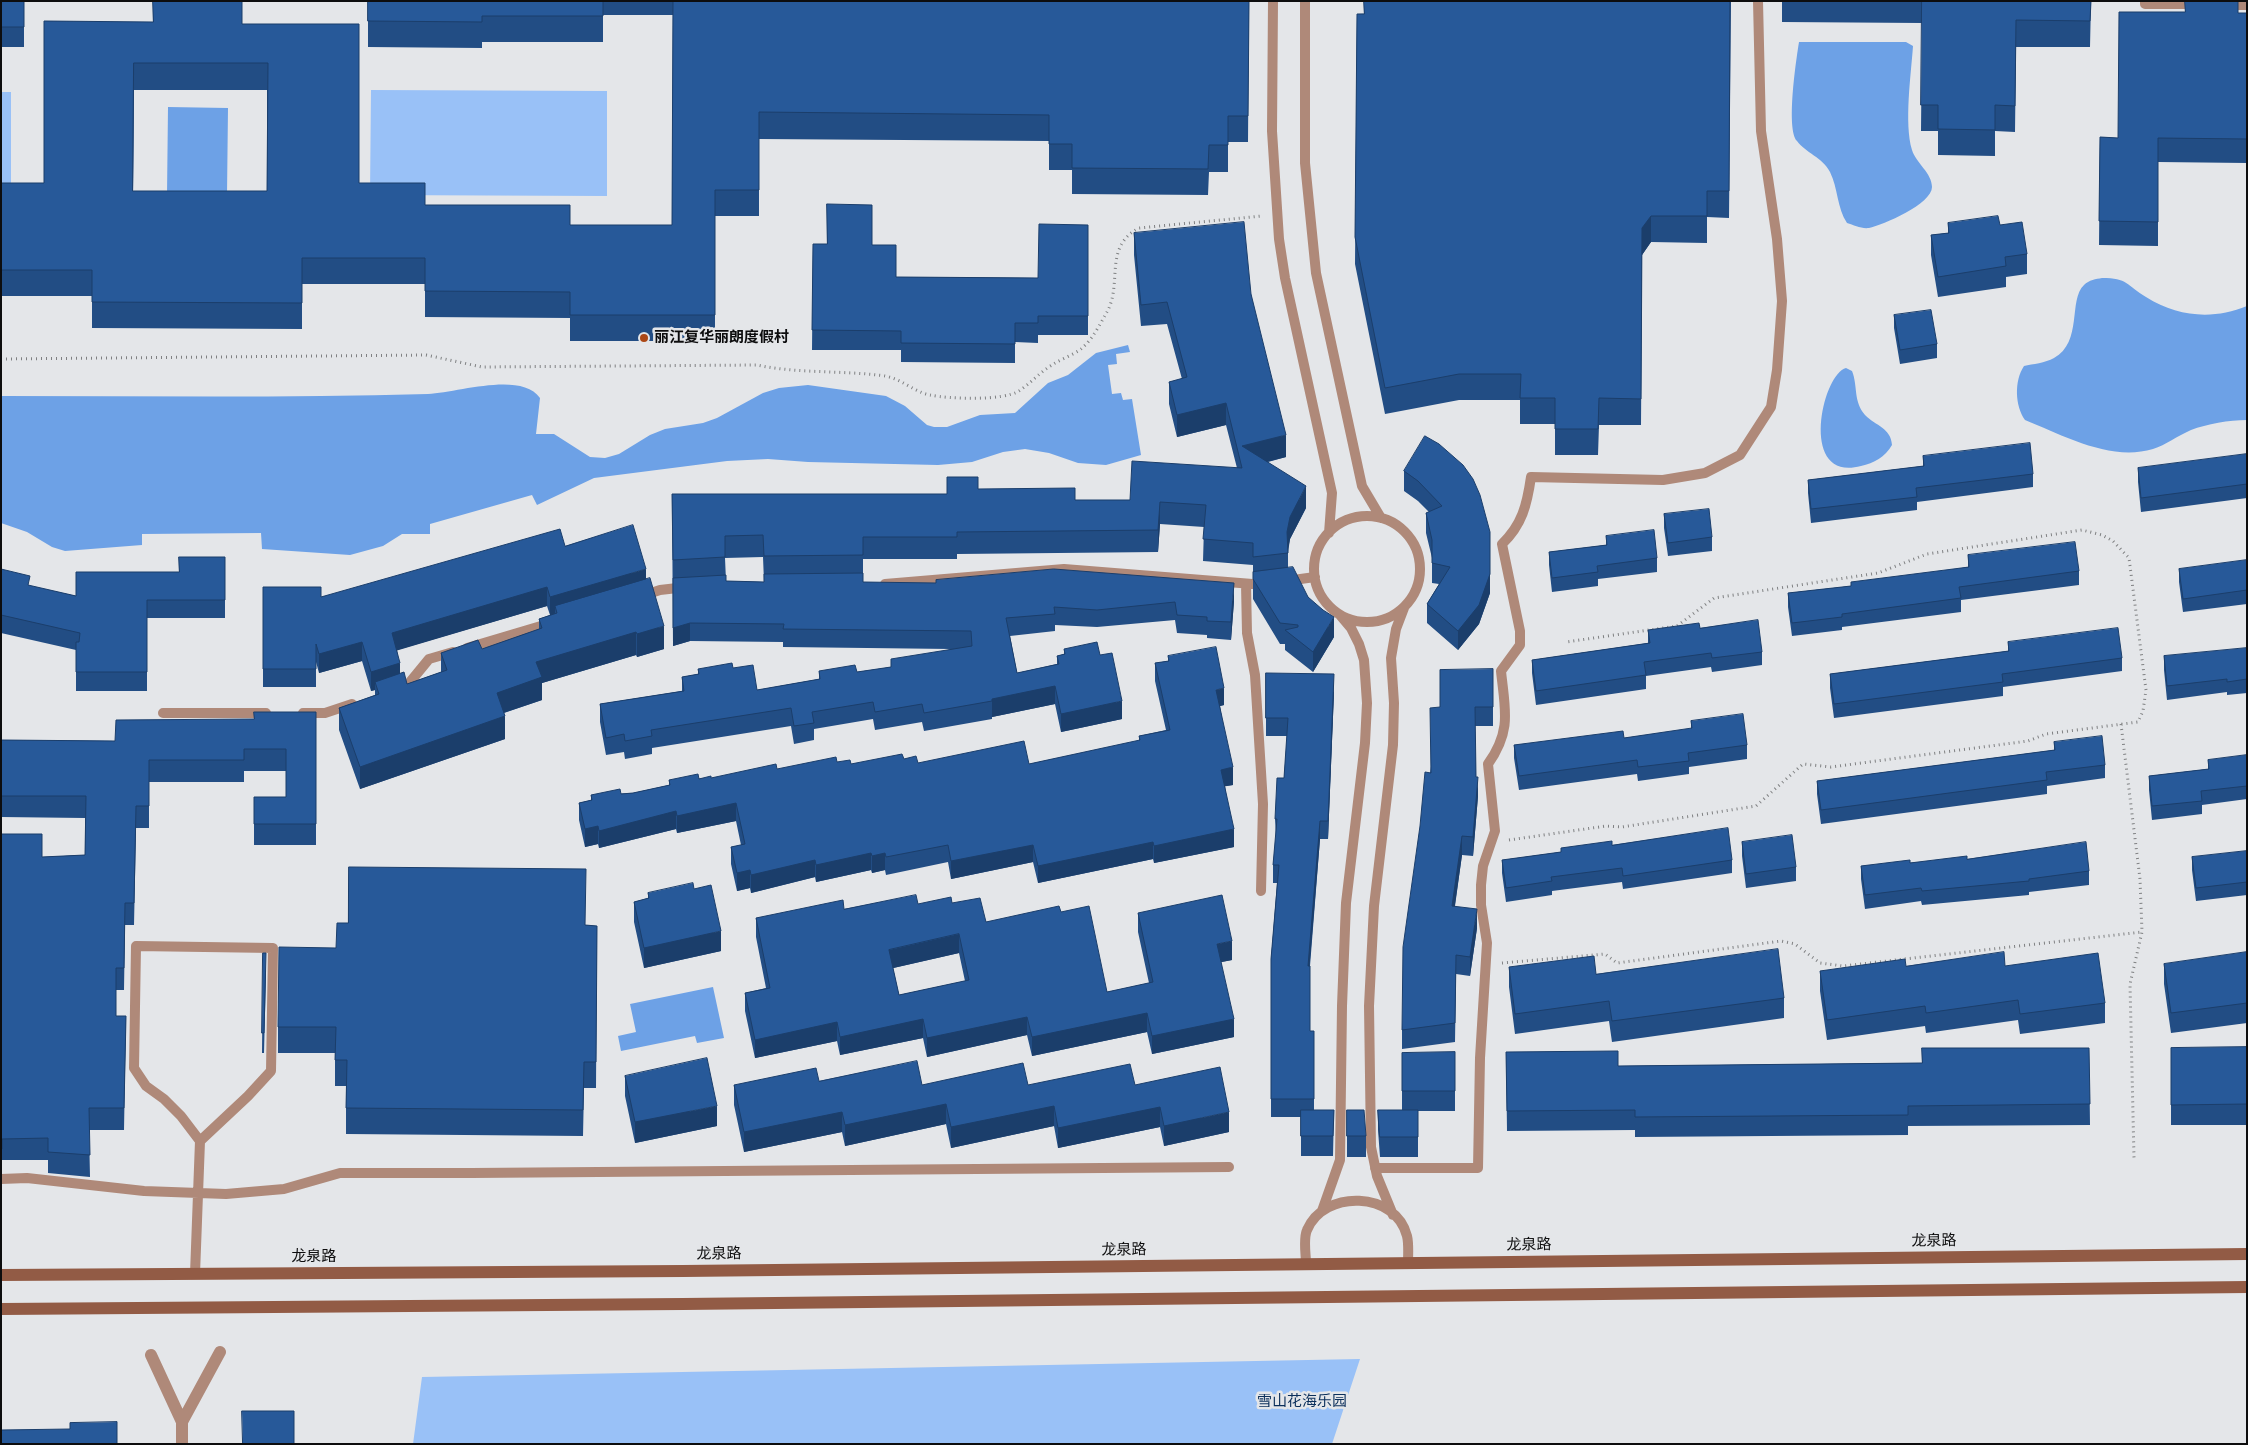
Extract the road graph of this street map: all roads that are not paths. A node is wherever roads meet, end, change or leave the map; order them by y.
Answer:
1 (1274, 1) edge
2 (1305, 1) edge
3 (1758, 1) edge
4 (2145, 1) edge
5 (2247, 5) edge
6 (1381, 518) junction
7 (1329, 532) junction
8 (1315, 577) junction
9 (877, 584) edge
10 (1246, 584) junction
11 (696, 586) edge
12 (632, 599) edge
13 (1404, 608) junction
14 (1340, 615) junction
15 (558, 621) edge
16 (388, 692) edge
17 (361, 701) edge
18 (163, 713) dead end
19 (277, 713) edge
20 (296, 713) edge
21 (1261, 891) dead end
22 (200, 1141) junction
23 (1228, 1167) dead end
24 (1375, 1168) junction
25 (1, 1179) edge
26 (198, 1194) junction
27 (1322, 1211) junction
28 (1393, 1215) junction
29 (2247, 1254) edge
30 (1408, 1263) junction
31 (1306, 1264) junction
32 (196, 1274) junction
33 (1, 1276) edge
34 (2247, 1287) edge
35 (1, 1309) edge
36 (220, 1352) dead end
37 (151, 1355) dead end
38 (182, 1422) junction
39 (182, 1444) edge

1 - 7 lane
2 - 6 lane
3 - 24 lane
4 - 5 lane
6 - 7 lane
6 - 13 lane
7 - 8 lane
8 - 10 lane
8 - 14 lane
9 - 10 lane
10 - 21 lane
11 - 12 lane
13 - 14 lane
13 - 24 lane
14 - 27 lane
15 - 16 lane
17 - 20 lane
18 - 19 lane
22 - 22 lane
22 - 26 lane
23 - 26 lane
24 - 28 lane
25 - 26 lane
26 - 32 lane
27 - 28 lane
27 - 31 lane
28 - 30 lane
29 - 30 main road, 龙泉路
30 - 31 main road, 龙泉路
31 - 32 main road, 龙泉路
32 - 33 main road, 龙泉路
34 - 35 main road
36 - 38 street
37 - 38 street
38 - 39 street

